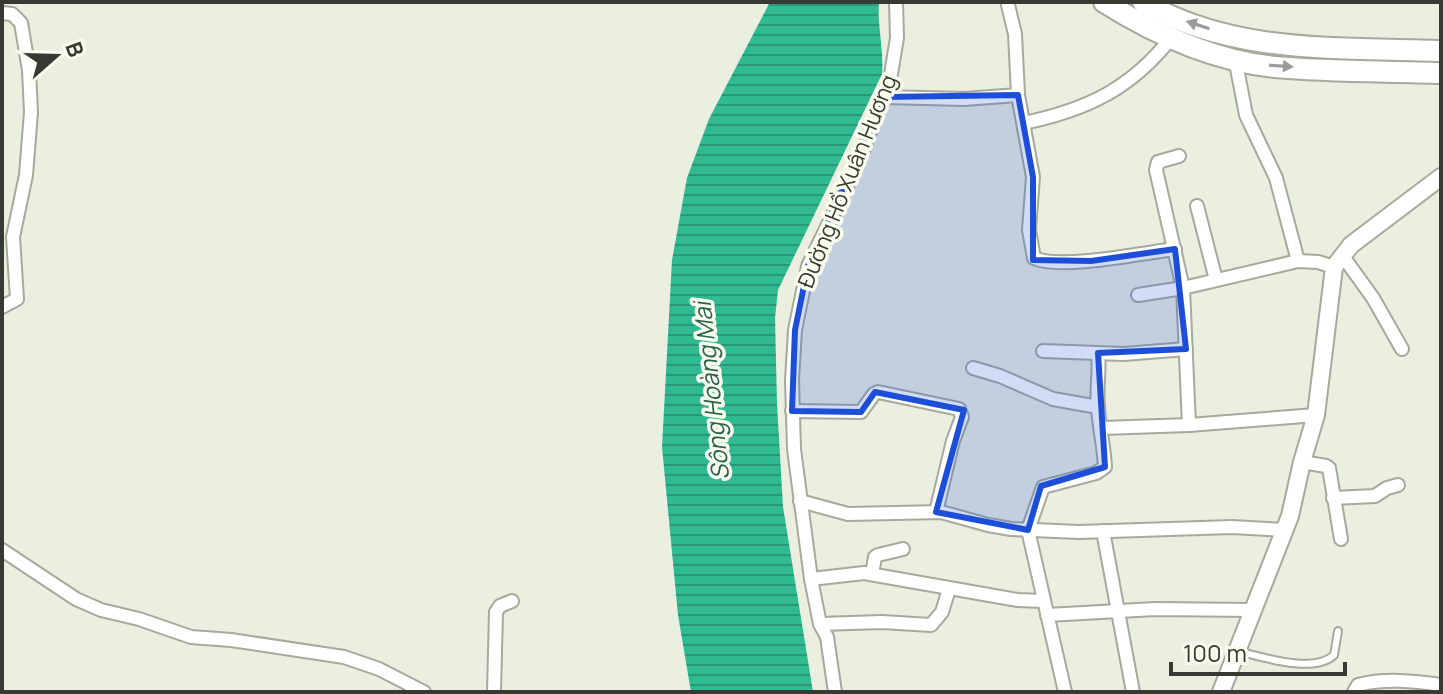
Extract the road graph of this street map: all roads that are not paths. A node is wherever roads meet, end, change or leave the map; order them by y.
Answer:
1 (896, 2) edge
2 (1104, 2) edge
3 (1143, 2) edge
4 (1008, 5) dead end
5 (2, 13) edge
6 (1171, 38) junction
7 (1441, 51) edge
8 (1235, 58) junction
9 (1441, 73) edge
10 (1018, 95) junction
11 (884, 97) junction
12 (1024, 123) junction
13 (1179, 156) dead end
14 (1441, 177) edge
15 (1197, 206) dead end
16 (1175, 249) junction
17 (1298, 261) junction
18 (1338, 261) junction
19 (1216, 280) junction
20 (1183, 288) junction
21 (1138, 295) dead end
22 (2, 307) edge
23 (1186, 349) junction
24 (1402, 349) dead end
25 (1043, 351) dead end
26 (1098, 353) junction
27 (973, 368) dead end
28 (1098, 407) junction
29 (792, 411) junction
30 (1316, 415) junction
31 (1189, 425) junction
32 (1102, 428) junction
33 (1302, 462) junction
34 (1398, 485) dead end
35 (1333, 498) junction
36 (800, 501) junction
37 (936, 512) junction
38 (1028, 530) junction
39 (1285, 530) junction
40 (1103, 531) junction
41 (1341, 539) dead end
42 (903, 549) dead end
43 (2, 550) edge
44 (872, 574) junction
45 (811, 579) junction
46 (949, 589) junction
47 (512, 601) dead end
48 (1043, 601) junction
49 (1254, 610) junction
50 (1116, 612) junction
51 (1047, 615) junction
52 (820, 624) junction
53 (1338, 631) dead end
54 (1237, 651) junction
55 (1441, 685) edge
56 (424, 692) edge
57 (494, 692) edge
58 (835, 692) edge
59 (1065, 692) edge
60 (1133, 692) edge
61 (1221, 692) edge
62 (1354, 692) edge

1 - 11 street, Đường Hồ Xuân Hương
2 - 6 highway
7 -> 3 highway
4 - 10 street
5 - 22 street
6 - 8 highway
6 - 12 street
8 -> 9 highway
8 - 17 street
10 - 11 street
10 - 12 street
11 - 29 street, Đường Hồ Xuân Hương
12 - 16 street
13 - 16 street
14 - 18 main road
15 - 19 street
16 - 20 street
17 - 18 street
17 - 19 street
18 - 24 street
18 - 30 main road
19 - 20 street
20 - 21 street
20 - 23 street
23 - 26 street
23 - 31 street
25 - 26 street
26 - 28 street
27 - 28 street
28 - 32 street
29 - 36 street, Đường Hồ Xuân Hương
29 - 37 street
30 - 31 street
30 - 33 main road
31 - 32 street
32 - 38 street
33 - 35 street
33 - 39 main road
34 - 35 street
35 - 41 street
36 - 37 street
36 - 45 street, Đường Hồ Xuân Hương
37 - 38 street
38 - 40 street
38 - 48 street
39 - 40 street
39 - 49 main road
40 - 50 street
42 - 44 street
43 - 56 street
44 - 45 street
44 - 46 street
45 - 52 street, Đường Hồ Xuân Hương
46 - 48 street
46 - 52 street
47 - 57 street
48 - 51 street
49 - 50 street
49 - 54 main road
50 - 51 street
50 - 60 street
51 - 59 street
52 - 58 street, Đường Hồ Xuân Hương
53 - 54 lane
54 - 61 main road
55 - 62 street

